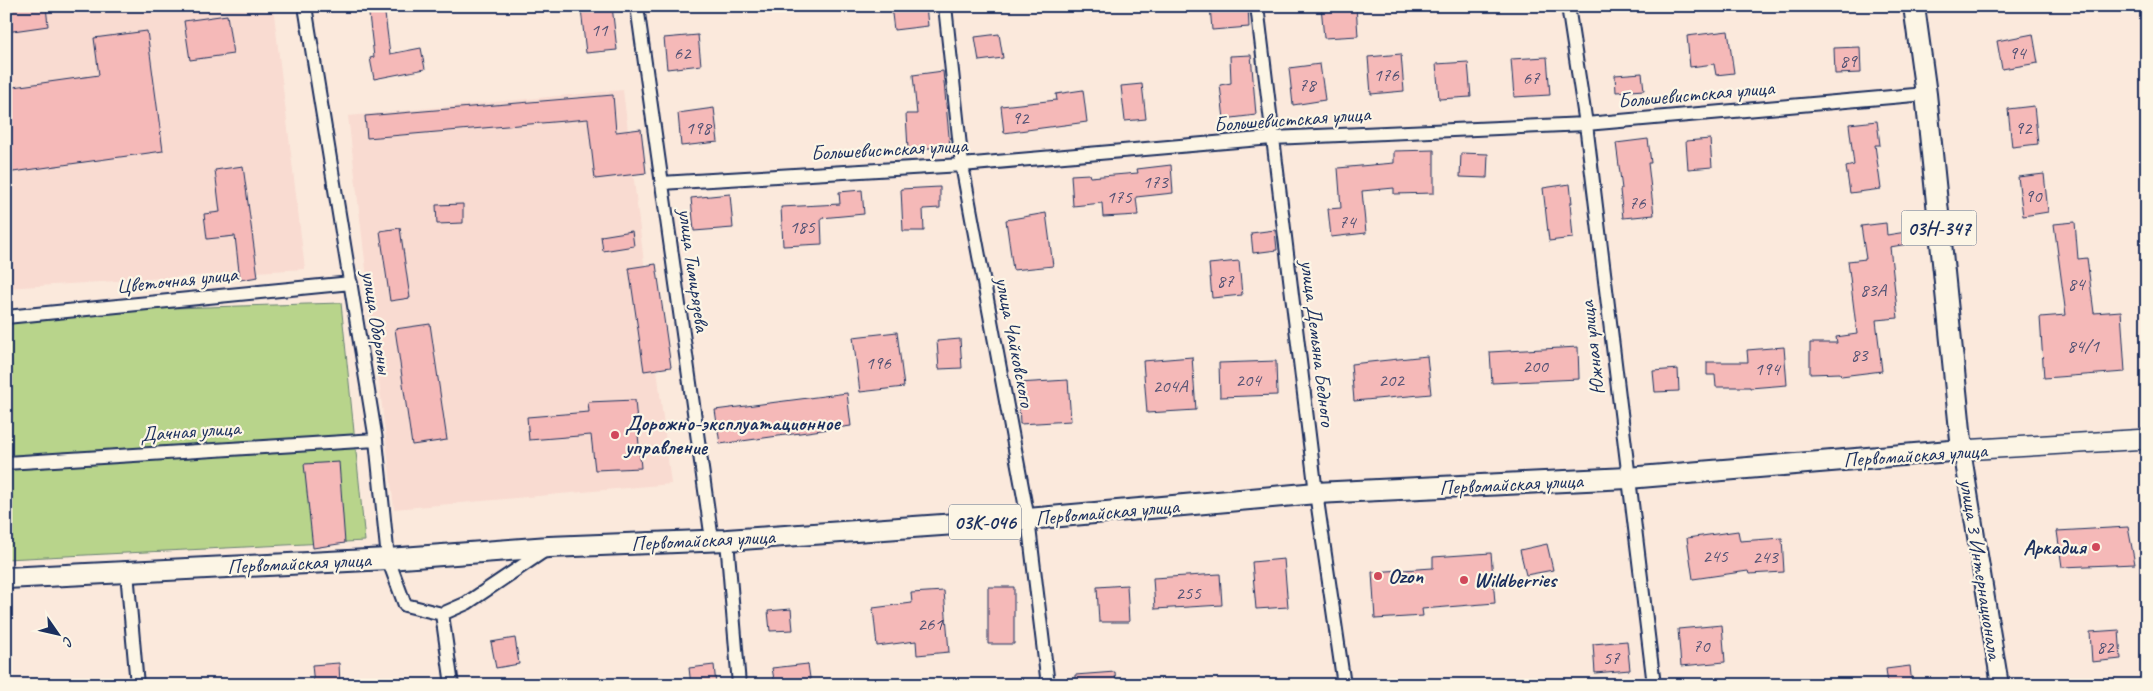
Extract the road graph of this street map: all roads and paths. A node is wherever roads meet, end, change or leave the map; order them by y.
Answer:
1 (305, 6) edge
2 (637, 6) edge
3 (945, 6) edge
4 (1257, 6) edge
5 (1568, 6) edge
6 (1914, 6) edge
7 (1926, 94) junction
8 (1586, 124) junction
9 (1272, 138) junction
10 (962, 165) junction
11 (662, 182) junction
12 (351, 283) junction
13 (6, 316) edge
14 (2147, 439) edge
15 (376, 440) junction
16 (1962, 450) junction
17 (6, 462) edge
18 (1628, 478) junction
19 (1316, 493) junction
20 (1028, 519) junction
21 (720, 540) junction
22 (549, 547) junction
23 (388, 559) junction
24 (127, 572) junction
25 (6, 578) edge
26 (442, 614) junction
27 (137, 685) edge
28 (452, 685) edge
29 (739, 685) edge
30 (1048, 685) edge
31 (1344, 685) edge
32 (1654, 685) edge
33 (2000, 685) edge

1 - 12 street, улица Обороны
2 - 11 street, улица Тимирязева
3 - 10 street, улица Чайковского
4 - 9 street, улица Демьяна Бедного
5 - 8 street, Южная улица
6 - 7 main road, улица 3 Интернационала / 03Н-347
7 - 8 street, Большевистская улица
7 - 16 main road, улица 3 Интернационала / 03Н-347
8 - 9 street, Большевистская улица
8 - 18 street, Южная улица
9 - 10 street, Большевистская улица
9 - 19 street, улица Демьяна Бедного
10 - 11 street, Большевистская улица
10 - 20 street, улица Чайковского
11 - 21 street, улица Тимирязева
12 - 13 street, Цветочная улица
12 - 15 street, улица Обороны
14 - 16 main road, Первомайская улица / 03К-046
15 - 17 street, Дачная улица
15 - 23 street, улица Обороны
16 - 18 main road, Первомайская улица / 03К-046
16 - 33 street, улица 3 Интернационала
18 - 19 main road, Первомайская улица / 03К-046
18 - 32 street, Южная улица
19 - 20 main road, Первомайская улица / 03К-046
19 - 31 street, улица Демьяна Бедного
20 - 21 main road, Первомайская улица / 03К-046
20 - 30 street, улица Чайковского
21 - 22 main road, Первомайская улица / 03К-046
21 - 29 street, улица Тимирязева
22 - 23 main road, Первомайская улица / 03К-046
22 - 26 street
23 - 24 main road, Первомайская улица / 03К-046
23 - 26 street, улица Обороны
24 - 25 main road, Первомайская улица / 03К-046
24 - 27 street
26 - 28 street

